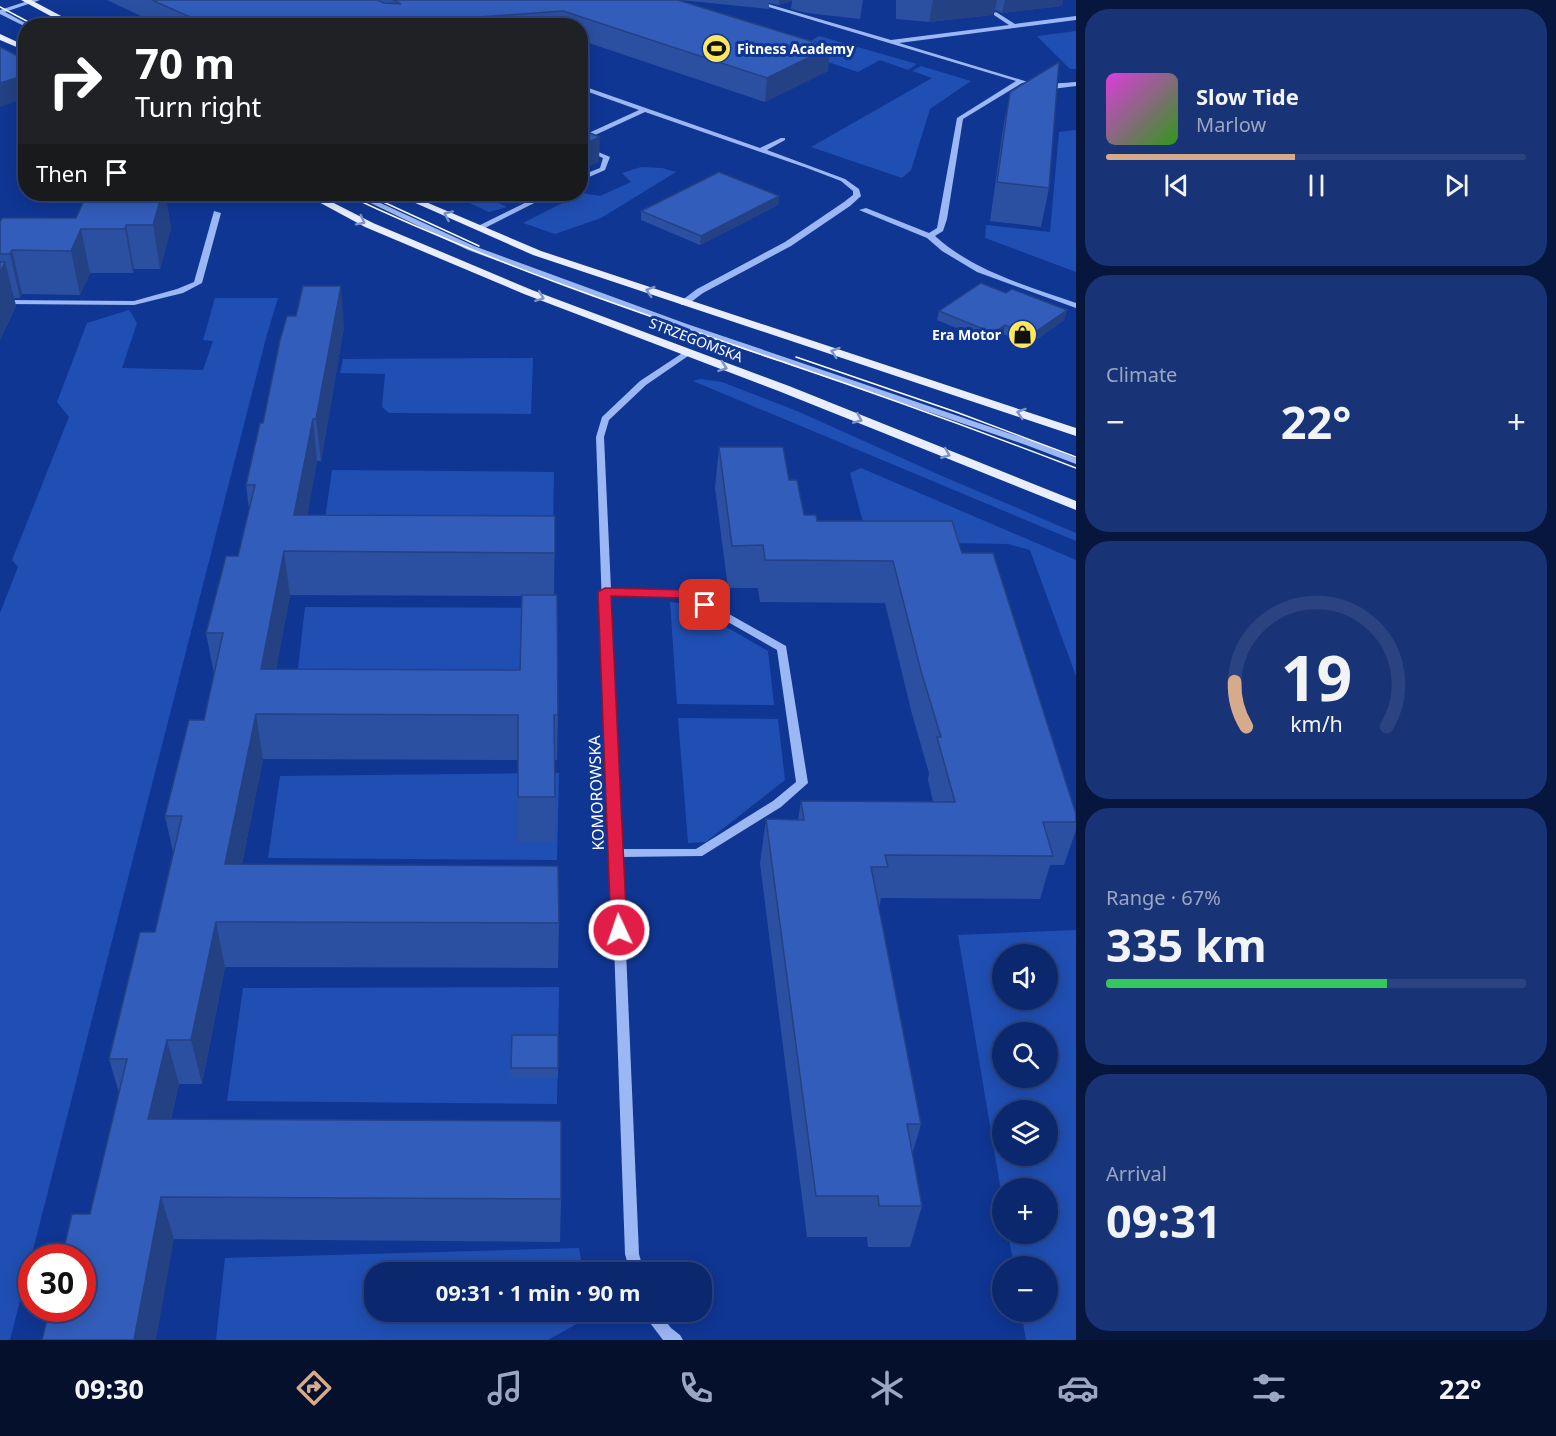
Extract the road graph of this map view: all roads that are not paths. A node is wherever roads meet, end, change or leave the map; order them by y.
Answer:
1 (748, 0) edge
2 (31, 1) edge
3 (790, 5) dead end
4 (779, 9) junction
5 (0, 12) edge
6 (996, 14) dead end
7 (62, 18) edge
8 (1076, 18) edge
9 (18, 21) edge
10 (1013, 25) junction
11 (0, 38) edge
12 (892, 42) junction
13 (18, 46) edge
14 (1022, 81) junction
15 (1076, 84) edge
16 (588, 90) edge
17 (646, 109) junction
18 (588, 136) edge
19 (783, 139) dead end
20 (588, 149) edge
21 (761, 150) junction
22 (588, 176) edge
23 (323, 201) edge
24 (371, 201) edge
25 (416, 201) edge
26 (534, 201) edge
27 (863, 210) dead end
28 (217, 213) dead end
29 (478, 228) junction
30 (930, 236) junction
31 (6, 302) edge
32 (684, 303) junction
33 (1076, 306) edge
34 (687, 354) junction
35 (1076, 432) edge
36 (1076, 461) edge
37 (1076, 506) edge
38 (605, 592) junction
39 (616, 853) junction
40 (634, 1262) edge
41 (658, 1322) edge
42 (675, 1340) edge

1 - 4 street
2 - 5 street
2 - 7 main road
3 - 4 street
4 - 12 street
5 - 9 street
6 - 10 street
8 - 10 street
10 - 12 street
11 - 13 main road
12 - 14 street
14 - 15 street
14 - 30 street
16 - 17 street
17 - 18 street
17 - 21 street
19 - 21 street
20 - 22 street
21 - 32 street
23 -> 34 main road, STRZEGOMSKA
24 - 36 street
29 -> 25 main road, STRZEGOMSKA
26 - 29 street
27 - 30 street
28 - 31 street
32 -> 29 main road, STRZEGOMSKA
30 - 33 street
35 -> 32 main road, STRZEGOMSKA
34 -> 37 main road, STRZEGOMSKA
34 - 38 street, KOMOROWSKA
38 - 39 street, KOMOROWSKA
38 - 39 street
39 - 40 street, KOMOROWSKA
41 - 42 street

